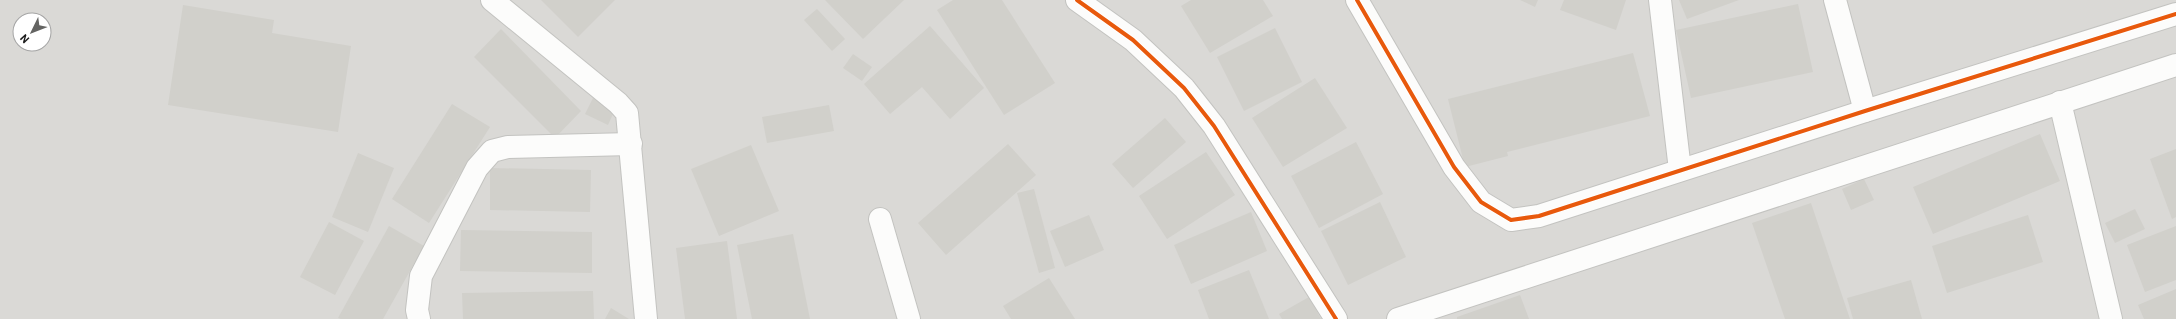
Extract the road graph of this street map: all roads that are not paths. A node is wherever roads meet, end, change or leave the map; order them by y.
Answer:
1 (492, 0) edge
2 (1077, 0) edge
3 (1357, 0) edge
4 (1660, 0) edge
5 (1835, 0) edge
6 (2176, 14) edge
7 (2176, 64) edge
8 (2060, 102) junction
9 (1865, 111) junction
10 (631, 144) junction
11 (1680, 170) junction
12 (880, 219) dead end
13 (420, 319) edge
14 (646, 319) edge
15 (910, 319) edge
16 (1336, 319) edge
17 (1398, 319) edge
18 (2111, 319) edge

1 - 10 street
2 - 16 street
3 - 11 street
4 - 11 street
5 - 9 street
6 - 9 street
7 - 8 street
8 - 17 street
8 - 18 street
9 - 11 street
10 - 13 street
10 - 14 street
12 - 15 street

